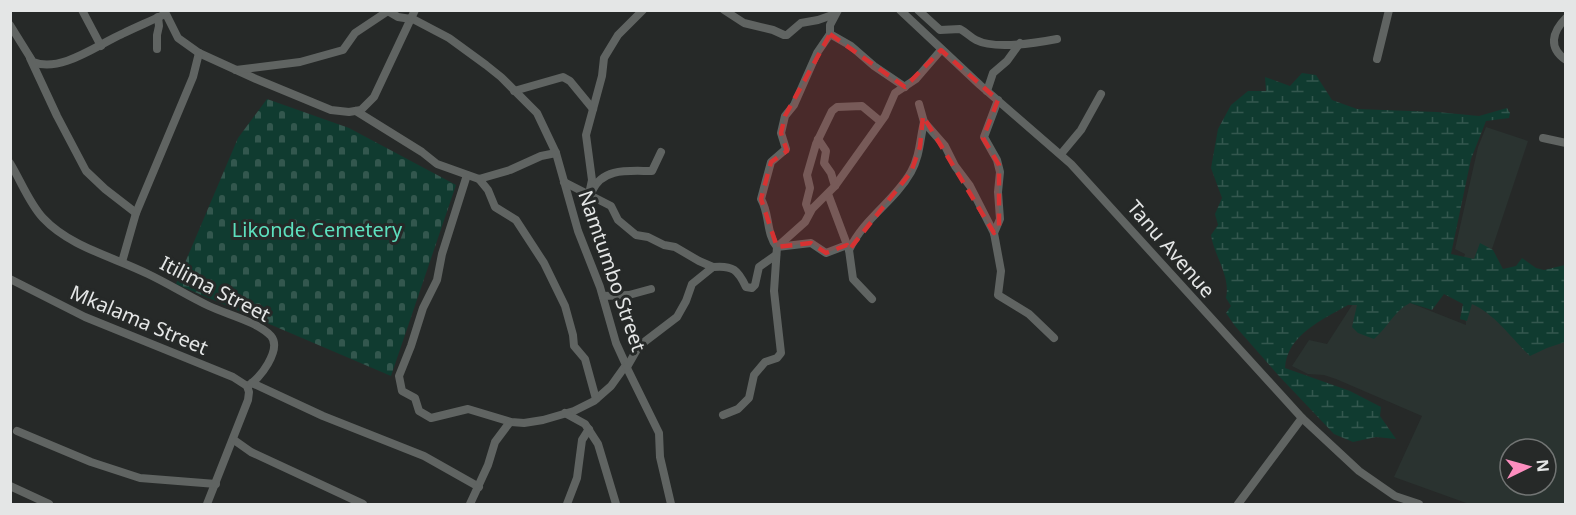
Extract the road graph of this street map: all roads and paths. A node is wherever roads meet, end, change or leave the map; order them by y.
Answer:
1 (81, 10) edge
2 (643, 10) edge
3 (724, 10) edge
4 (900, 10) edge
5 (918, 10) edge
6 (1389, 10) edge
7 (387, 11) edge
8 (836, 12) edge
9 (162, 14) edge
10 (412, 16) edge
11 (1566, 18) edge
12 (10, 25) edge
13 (830, 34) junction
14 (1057, 39) dead end
15 (1020, 43) junction
16 (101, 46) junction
17 (157, 49) dead end
18 (941, 50) junction
19 (199, 53) junction
20 (30, 58) junction
21 (1377, 59) dead end
22 (1566, 60) edge
23 (236, 70) junction
24 (905, 87) junction
25 (514, 91) junction
26 (987, 91) junction
27 (1101, 94) dead end
28 (998, 100) junction
29 (919, 104) dead end
30 (593, 109) junction
31 (356, 111) junction
32 (880, 121) junction
33 (924, 122) junction
34 (1543, 138) dead end
35 (818, 139) junction
36 (1566, 143) edge
37 (661, 152) dead end
38 (556, 153) junction
39 (1061, 154) junction
40 (10, 163) edge
41 (467, 176) junction
42 (479, 179) junction
43 (564, 182) junction
44 (835, 186) junction
45 (579, 188) junction
46 (828, 194) junction
47 (590, 195) junction
48 (570, 203) junction
49 (809, 212) junction
50 (136, 213) junction
51 (994, 233) junction
52 (848, 248) junction
53 (777, 251) junction
54 (122, 262) junction
55 (713, 267) junction
56 (10, 279) edge
57 (651, 289) dead end
58 (603, 296) junction
59 (872, 299) dead end
60 (1054, 338) dead end
61 (627, 367) junction
62 (250, 388) junction
63 (596, 399) junction
64 (565, 413) junction
65 (723, 416) dead end
66 (1302, 418) junction
67 (510, 422) junction
68 (589, 429) junction
69 (17, 431) dead end
70 (234, 440) junction
71 (216, 484) junction
72 (10, 486) edge
73 (479, 487) junction
74 (49, 504) edge
75 (207, 504) edge
76 (363, 504) edge
77 (470, 504) edge
78 (567, 504) edge
79 (616, 504) edge
80 (671, 504) edge
81 (1238, 504) edge
82 (1419, 504) edge

1 - 16 street
2 - 30 street
3 - 8 street
4 - 18 street, Tanu Avenue
5 - 15 street
6 - 21 street
7 - 10 street, Namtumbo Street
7 - 23 street
8 - 13 street
9 - 16 street
9 - 17 street
9 - 19 street
10 - 25 street, Namtumbo Street
10 - 31 street
11 - 22 street
12 - 20 street
13 - 24 street
13 - 53 street
14 - 15 street
15 - 26 street
16 - 20 street
18 - 24 street
18 - 26 street, Tanu Avenue
19 - 23 street
19 - 50 street
20 - 50 street
23 - 31 street
24 - 32 street
25 - 30 street
25 - 38 street, Namtumbo Street
26 - 28 street, Tanu Avenue
27 - 39 street
28 - 39 street, Tanu Avenue
28 - 51 street
29 - 33 street
30 - 47 street
31 - 41 street
32 - 35 street
32 - 44 street
33 - 51 street
33 - 52 street
34 - 36 street
35 - 44 street
35 - 49 street
37 - 47 street
38 - 42 street
38 - 43 street, Namtumbo Street
39 - 66 street, Tanu Avenue
40 - 54 street, Itilima Street
41 - 42 street
41 - 67 street, Namtumbo Street
42 - 63 street
43 - 45 street
43 - 48 street, Namtumbo Street
44 - 46 street
45 - 47 street
45 - 48 street
46 - 49 street
46 - 52 street
47 - 55 street
48 - 58 street, Namtumbo Street
49 - 53 street
50 - 54 street
51 - 60 street
52 - 53 street
52 - 59 street
53 - 55 street
53 - 65 street
54 - 62 street, Itilima Street
55 - 61 street
56 - 62 street, Mkalama Street
57 - 58 street
58 - 61 street, Namtumbo Street
61 - 63 street, Namtumbo Street
61 - 80 street
62 - 70 street
62 - 73 street, Mkalama Street
63 - 64 street, Namtumbo Street
64 - 67 street, Namtumbo Street
64 - 68 street
66 - 81 street
66 - 82 street, Tanu Avenue
67 - 73 street
68 - 78 street
68 - 79 street
69 - 71 street
70 - 71 street
70 - 76 street
71 - 75 street
72 - 74 street
73 - 77 street

